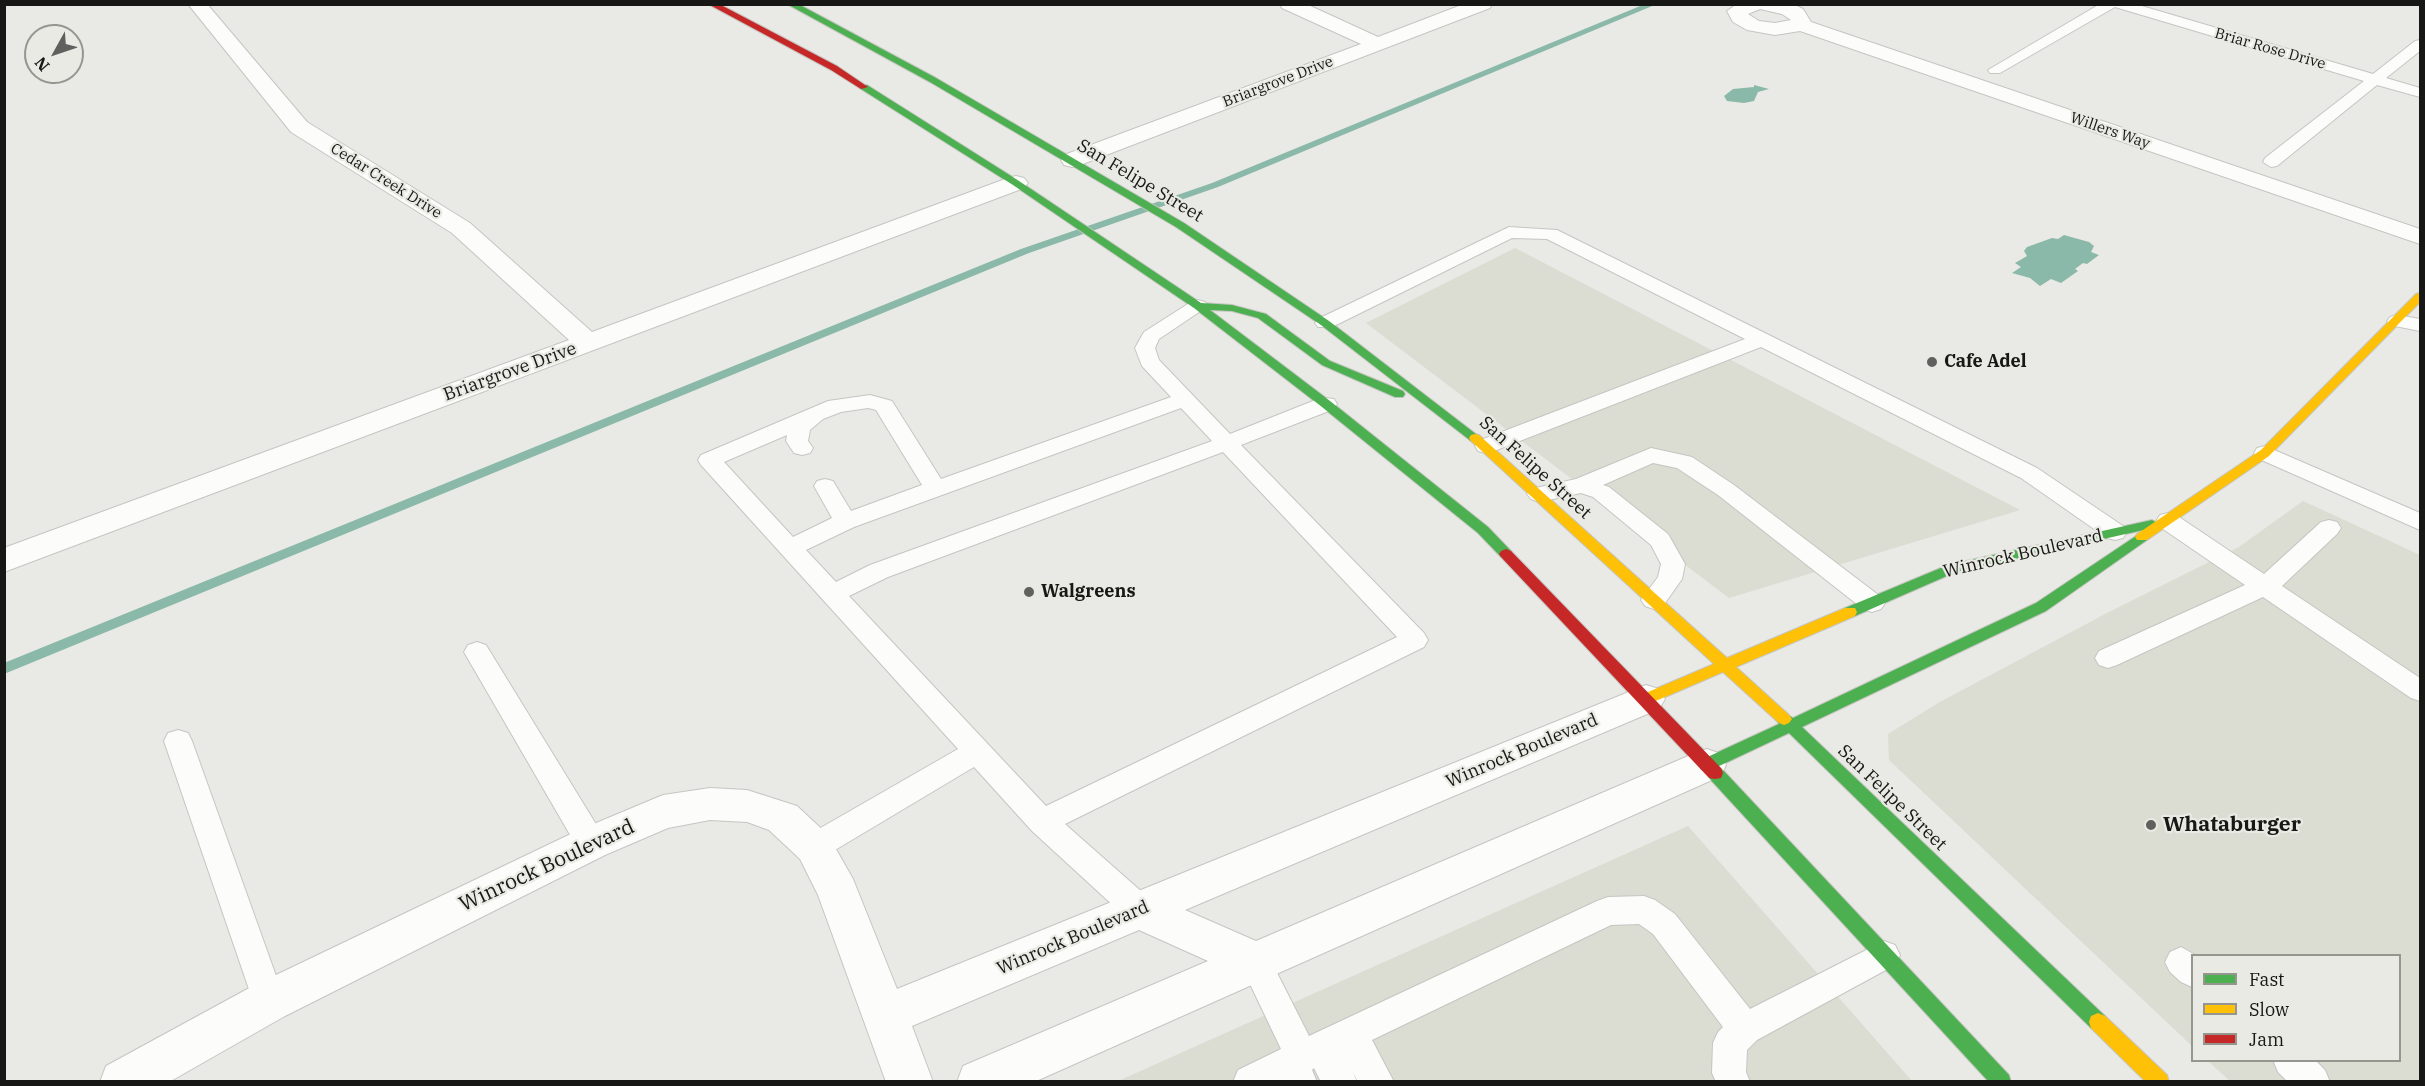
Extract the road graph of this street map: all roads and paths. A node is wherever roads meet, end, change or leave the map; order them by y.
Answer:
1 (197, 4) edge
2 (712, 4) edge
3 (791, 4) edge
4 (1288, 4) edge
5 (1483, 4) edge
6 (1756, 4) edge
7 (1762, 4) edge
8 (2111, 4) edge
9 (2119, 4) edge
10 (1800, 25) junction
11 (1378, 44) junction
12 (2421, 44) edge
13 (1995, 70) dead end
14 (2375, 80) junction
15 (2421, 93) edge
16 (1072, 160) junction
17 (2271, 162) dead end
18 (1016, 183) junction
19 (2421, 237) edge
20 (2421, 296) edge
21 (1198, 306) junction
22 (2397, 321) junction
23 (1325, 323) junction
24 (2421, 325) edge
25 (1760, 340) junction
26 (588, 343) junction
27 (1185, 399) junction
28 (1326, 404) junction
29 (1439, 410) junction
30 (818, 414) junction
31 (1227, 443) junction
32 (1486, 446) junction
33 (802, 448) dead end
34 (2265, 453) junction
35 (1582, 485) junction
36 (825, 486) dead end
37 (936, 489) junction
38 (1539, 494) junction
39 (846, 521) junction
40 (2168, 521) junction
41 (2421, 522) edge
42 (2329, 528) dead end
43 (2115, 532) junction
44 (790, 548) junction
45 (4, 561) edge
46 (2266, 586) junction
47 (832, 594) junction
48 (1654, 600) junction
49 (1872, 603) junction
50 (477, 652) dead end
51 (2108, 658) dead end
52 (1726, 665) junction
53 (2421, 691) edge
54 (1646, 699) junction
55 (1791, 725) junction
56 (178, 741) dead end
57 (977, 752) junction
58 (1707, 765) junction
59 (1042, 822) junction
60 (591, 843) junction
61 (814, 847) junction
62 (1140, 910) junction
63 (1884, 955) junction
64 (1255, 961) junction
65 (269, 1001) junction
66 (886, 1015) junction
67 (1745, 1029) junction
68 (1313, 1056) edge
69 (2292, 1062) edge
70 (1254, 1080) edge
71 (123, 1082) edge
72 (910, 1082) edge
73 (980, 1082) edge
74 (1340, 1082) edge
75 (1377, 1082) edge
76 (1733, 1082) edge
77 (2002, 1082) edge
78 (2160, 1082) edge
79 (2313, 1082) edge

1 - 26 street, Cedar Creek Drive
2 - 18 main road
3 - 16 main road, San Felipe Street
4 - 11 street
5 - 11 street, Briargrove Drive
6 - 10 street, Willers Way
7 - 10 street, Willers Way
8 - 13 lane
9 - 14 lane, Briar Rose Drive
10 - 19 street, Willers Way
11 - 16 street, Briargrove Drive
12 - 14 lane
14 - 15 lane, Briar Rose Drive
14 - 17 lane
16 - 23 main road, San Felipe Street
18 - 21 main road
18 - 26 street, Briargrove Drive
20 - 22 main road, Winrock Boulevard
21 - 27 lane
21 - 28 main road
21 - 29 main road
22 - 24 lane
22 - 34 main road, Winrock Boulevard
23 - 25 lane
23 - 29 main road, San Felipe Street
25 - 32 lane
25 - 43 lane
26 - 45 street, Briargrove Drive
27 - 31 lane
27 - 37 lane
28 - 31 lane
28 - 54 main road
29 - 32 main road, San Felipe Street
30 - 33 lane
30 - 37 lane
30 - 44 lane
31 - 47 lane
31 - 59 lane
32 - 38 main road, San Felipe Street
34 - 40 main road, Winrock Boulevard
34 - 41 lane
35 - 38 lane
35 - 48 lane
35 - 49 lane
36 - 39 lane
37 - 39 lane
38 - 48 main road, San Felipe Street
39 - 44 lane
40 - 43 main road, Winrock Boulevard
40 - 46 lane
40 - 55 main road, Winrock Boulevard
42 - 46 lane
43 - 49 main road, Winrock Boulevard
44 - 47 lane
46 - 51 lane
46 - 53 lane
47 - 57 lane
48 - 52 main road, San Felipe Street
49 - 52 main road, Winrock Boulevard
50 - 60 lane
52 - 54 main road, Winrock Boulevard
52 - 55 main road, San Felipe Street
54 - 58 main road
54 - 62 street, Winrock Boulevard
55 - 58 main road, Winrock Boulevard
55 - 78 main road, San Felipe Street
56 - 65 lane
57 - 59 lane
57 - 61 lane
58 - 63 main road
58 - 64 street, Winrock Boulevard
59 - 62 lane
60 - 61 street, Winrock Boulevard
60 - 65 street, Winrock Boulevard
61 - 66 street, Winrock Boulevard
62 - 64 street
62 - 66 street, Winrock Boulevard
63 - 67 lane
63 - 77 main road
64 - 68 lane
64 - 73 street, Winrock Boulevard
65 - 71 street, Winrock Boulevard
66 - 72 street, Winrock Boulevard
67 - 68 lane
67 - 76 lane
68 - 70 lane
68 - 74 lane
68 - 75 lane
69 - 79 lane

